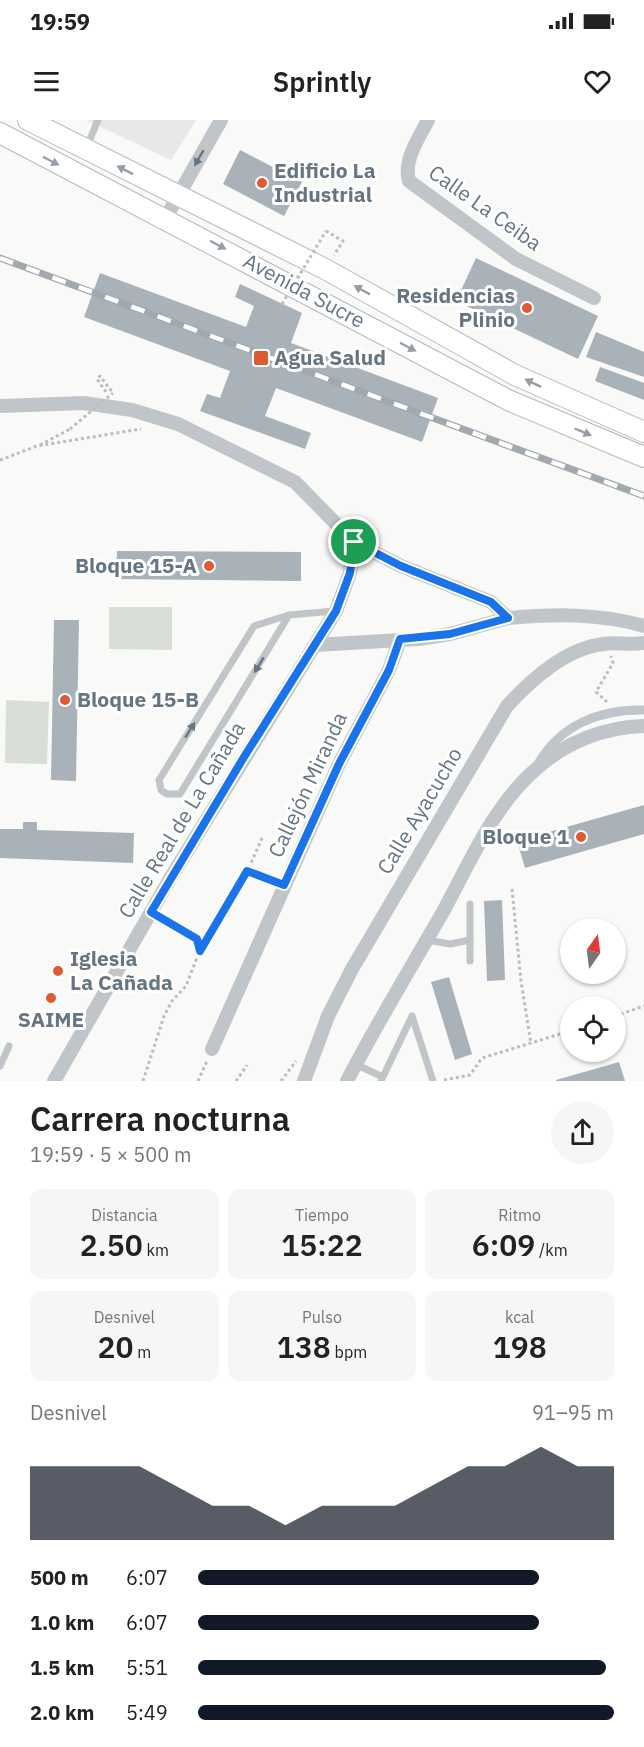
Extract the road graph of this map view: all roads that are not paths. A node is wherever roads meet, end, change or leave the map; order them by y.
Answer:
1 (28, 120) edge
2 (98, 120) edge
3 (220, 120) edge
4 (428, 120) edge
5 (0, 133) edge
6 (86, 151) junction
7 (177, 196) junction
8 (165, 219) junction
9 (594, 298) dead end
10 (0, 406) edge
11 (644, 432) edge
12 (644, 457) edge
13 (354, 542) junction
14 (336, 611) junction
15 (289, 615) junction
16 (508, 618) junction
17 (644, 626) edge
18 (400, 639) junction
19 (644, 643) edge
20 (315, 645) junction
21 (644, 710) edge
22 (644, 726) edge
23 (535, 769) junction
24 (470, 904) dead end
25 (426, 940) junction
26 (470, 940) junction
27 (470, 961) dead end
28 (9, 1046) dead end
29 (212, 1049) road end
30 (357, 1065) junction
31 (0, 1066) edge
32 (382, 1079) edge
33 (54, 1081) edge
34 (304, 1081) edge
35 (347, 1081) edge
36 (433, 1081) edge

1 - 6 main road, Avenida Sucre
2 - 6 lane
3 -> 7 street
4 - 9 street, Calle La Ceiba
5 -> 8 main road, Avenida Sucre
7 -> 6 main road, Avenida Sucre
7 - 8 street
11 -> 7 main road, Avenida Sucre
8 -> 12 main road, Avenida Sucre
10 - 13 street
13 - 14 street, Calle Real de La Cañada
13 - 16 street
14 - 15 lane
14 - 20 street, Calle Real de La Cañada
15 -> 15 lane
16 - 17 street
16 - 18 street
18 - 20 street
18 - 29 street, Callejón Miranda
19 - 34 street, Calle Ayacucho
20 - 33 street, Calle Real de La Cañada
21 - 23 street
22 - 23 street
23 - 25 street
24 - 26 lane
25 - 26 lane
25 - 30 street
26 - 27 lane
28 - 31 lane
30 - 32 lane
30 - 35 street
32 - 36 lane

